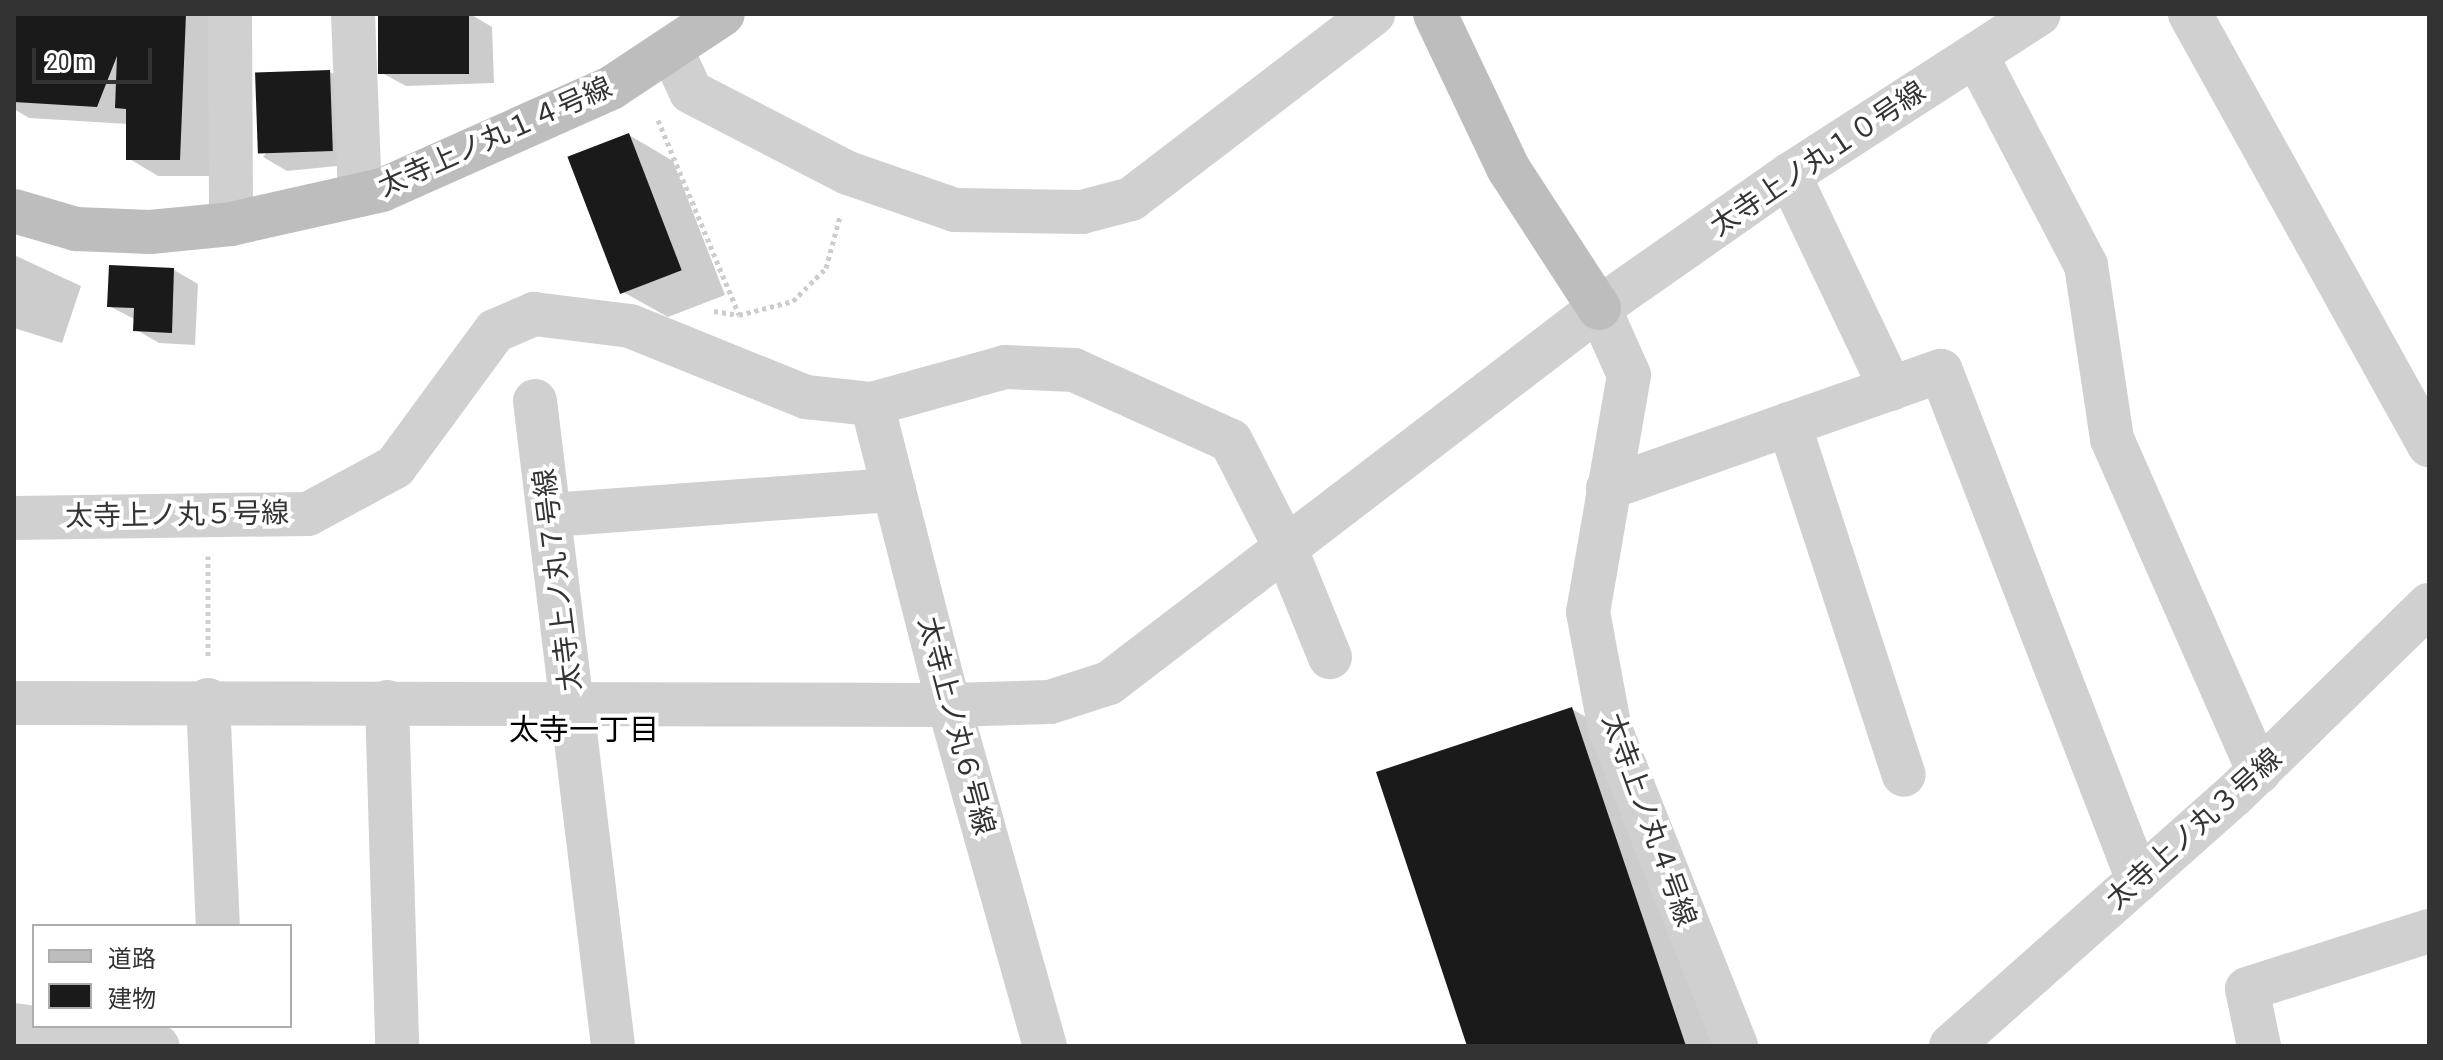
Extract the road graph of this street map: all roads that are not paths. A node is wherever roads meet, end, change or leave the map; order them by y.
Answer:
1 (230, 14) edge
2 (353, 14) edge
3 (723, 14) edge
4 (1373, 14) edge
5 (1435, 14) edge
6 (2039, 14) edge
7 (2190, 14) edge
8 (1976, 55) junction
9 (655, 60) junction
10 (1789, 175) junction
11 (360, 195) junction
12 (14, 211) edge
13 (231, 224) junction
14 (1599, 308) junction
15 (1891, 389) junction
16 (535, 401) dead end
17 (872, 404) junction
18 (1789, 424) junction
19 (2429, 445) edge
20 (1608, 488) junction
21 (894, 490) junction
22 (551, 515) junction
23 (14, 518) edge
24 (1285, 547) junction
25 (2429, 605) edge
26 (1330, 657) dead end
27 (208, 700) junction
28 (387, 702) junction
29 (14, 703) edge
30 (573, 704) junction
31 (949, 705) junction
32 (2259, 772) junction
33 (1904, 775) dead end
34 (2138, 880) junction
35 (218, 924) edge
36 (2429, 931) edge
37 (34, 1028) edge
38 (397, 1044) dead end
39 (157, 1046) edge
40 (613, 1046) edge
41 (1045, 1046) edge
42 (1736, 1046) edge
43 (1951, 1046) edge
44 (2259, 1046) edge

1 - 13 street
2 - 11 street
3 - 9 street, 太寺上ノ丸１４号線
4 - 9 street
5 - 14 street
6 - 8 street, 太寺上ノ丸１０号線
7 - 19 street
8 - 10 street, 太寺上ノ丸１０号線
8 - 32 street
9 - 11 street, 太寺上ノ丸１４号線
10 - 14 street, 太寺上ノ丸１０号線
10 - 15 street
11 - 13 street, 太寺上ノ丸１４号線
12 - 13 street, 太寺上ノ丸１４号線
14 - 20 street, 太寺上ノ丸４号線
14 - 24 street, 太寺上ノ丸１０号線
15 - 18 street
15 - 34 street
16 - 22 street, 太寺上ノ丸７号線
17 - 21 street, 太寺上ノ丸６号線
17 - 23 street, 太寺上ノ丸５号線
17 - 24 street, 太寺上ノ丸５号線
18 - 20 street
18 - 33 street
20 - 42 street, 太寺上ノ丸４号線
21 - 22 street
21 - 31 street, 太寺上ノ丸６号線
22 - 30 street, 太寺上ノ丸７号線
24 - 26 street, 太寺上ノ丸５号線
24 - 31 street, 太寺上ノ丸１０号線
25 - 32 street, 太寺上ノ丸３号線
27 - 28 street, 太寺上ノ丸１０号線
27 - 29 street, 太寺上ノ丸１０号線
27 - 35 street
28 - 30 street, 太寺上ノ丸１０号線
28 - 38 street
30 - 31 street, 太寺上ノ丸１０号線
30 - 40 street, 太寺上ノ丸７号線
31 - 41 street, 太寺上ノ丸６号線
32 - 34 street, 太寺上ノ丸３号線
34 - 43 street, 太寺上ノ丸３号線
36 - 44 street
37 - 39 street

